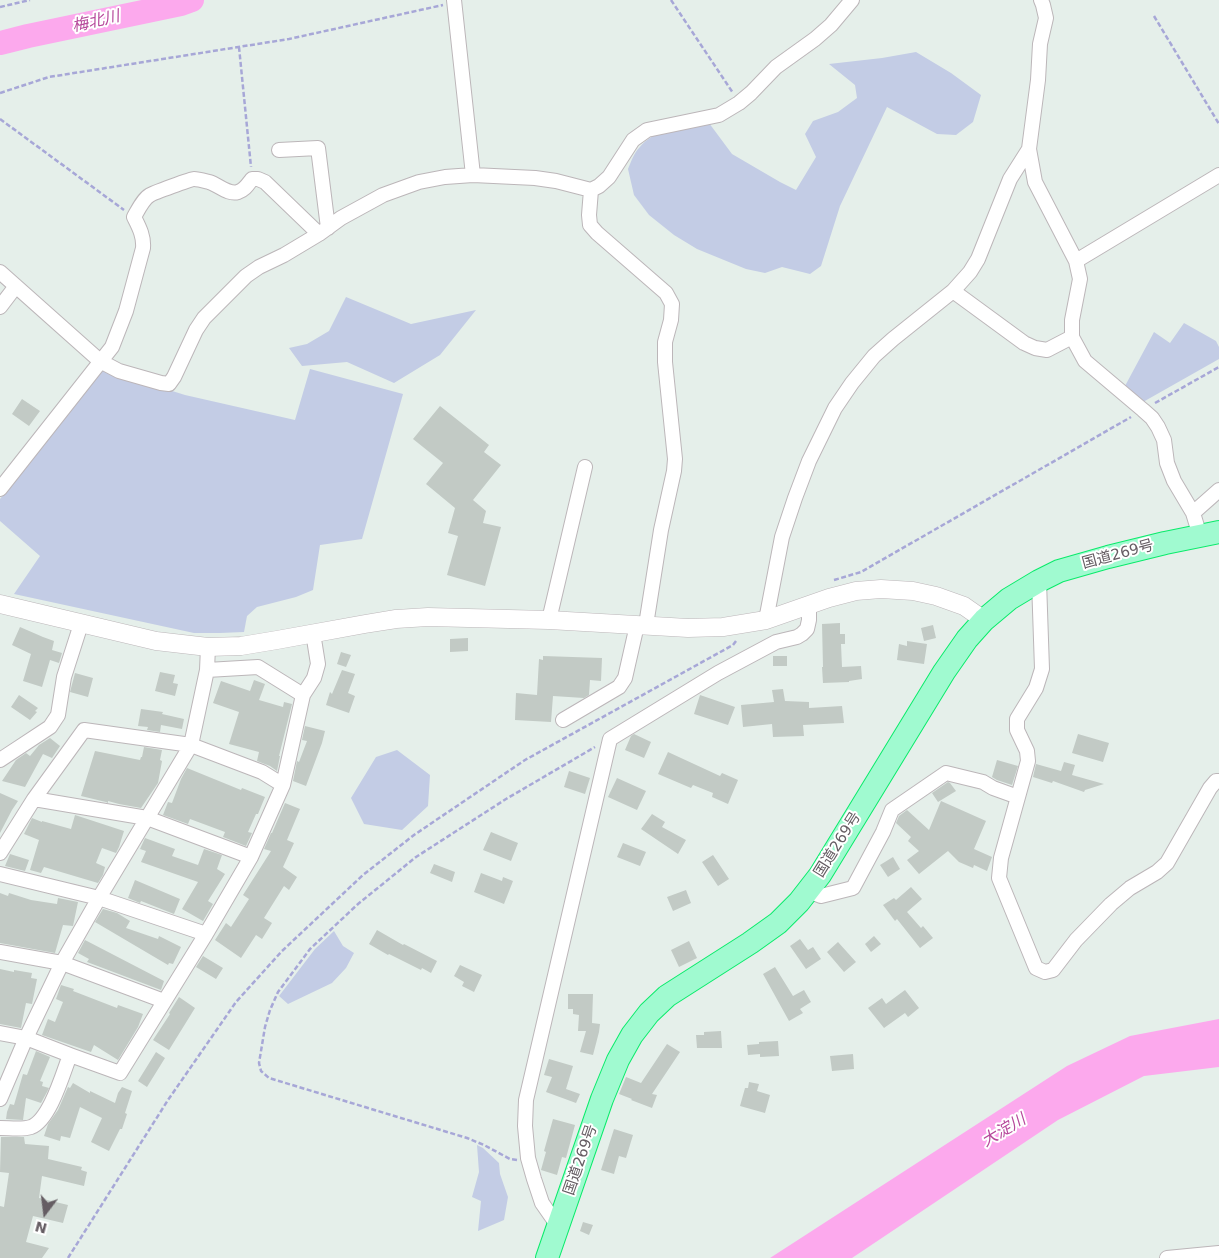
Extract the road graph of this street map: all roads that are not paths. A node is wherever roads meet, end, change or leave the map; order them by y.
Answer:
1 (852, 0) edge
2 (1041, 0) edge
3 (454, 1) edge
4 (1029, 149) junction
5 (279, 150) dead end
6 (473, 174) junction
7 (1219, 175) edge
8 (591, 190) junction
9 (323, 231) junction
10 (1076, 261) junction
11 (0, 272) edge
12 (16, 286) junction
13 (953, 291) junction
14 (0, 307) edge
15 (1072, 337) junction
16 (100, 360) junction
17 (584, 468) dead end
18 (0, 489) edge
19 (1219, 490) edge
20 (1193, 513) junction
21 (1209, 534) edge
22 (1038, 581) junction
23 (0, 604) edge
24 (809, 605) junction
25 (549, 620) junction
26 (766, 620) junction
27 (984, 620) junction
28 (81, 624) junction
29 (642, 625) junction
30 (313, 633) junction
31 (208, 647) junction
32 (207, 670) junction
33 (303, 695) junction
34 (562, 720) dead end
35 (191, 745) junction
36 (0, 760) edge
37 (1219, 781) edge
38 (283, 785) junction
39 (1018, 797) junction
40 (34, 799) junction
41 (147, 818) junction
42 (5, 835) edge
43 (0, 853) edge
44 (251, 857) junction
45 (0, 874) edge
46 (808, 890) junction
47 (98, 898) junction
48 (206, 934) junction
49 (0, 952) edge
50 (62, 962) junction
51 (164, 1001) junction
52 (0, 1033) edge
53 (26, 1038) junction
54 (70, 1055) junction
55 (0, 1099) edge
56 (0, 1128) edge
57 (558, 1226) junction
58 (1219, 1253) edge
59 (547, 1258) edge
60 (1167, 1258) edge

1 - 8 street
2 - 4 street
3 - 6 street
4 - 10 street
4 - 13 street
5 - 9 street
6 - 8 street
6 - 9 street
7 - 10 street
8 - 29 street
9 - 16 street
9 - 16 street
10 - 15 street
11 - 12 street
12 - 14 street
12 - 16 street
13 - 15 street
13 - 26 street
15 - 20 street
16 - 18 street
17 - 25 street
19 - 20 street
20 - 21 street
21 - 22 highway, 国道269号
22 - 27 highway, 国道269号
22 - 39 street
23 - 28 street
24 - 26 street
24 - 27 street
24 - 57 street
25 - 29 street
25 - 30 street
26 - 29 street
27 - 46 highway, 国道269号
28 - 31 street
28 - 36 street
29 - 34 street
30 - 31 street
30 - 33 street
31 - 32 street
32 - 33 street
32 - 35 street
33 - 38 street
35 - 38 street
35 - 40 street
35 - 41 street
37 - 39 street
38 - 44 street
39 - 46 street
40 - 41 street
40 - 42 street
41 - 44 street
41 - 47 street
42 - 43 street
44 - 48 street
45 - 47 street
46 - 57 highway, 国道269号
47 - 48 street
47 - 50 street
48 - 51 street
49 - 50 street
50 - 51 street
50 - 53 street
51 - 54 street
52 - 53 street
53 - 54 street
53 - 55 street
54 - 56 street
57 - 59 highway, 国道269号
58 - 60 street

